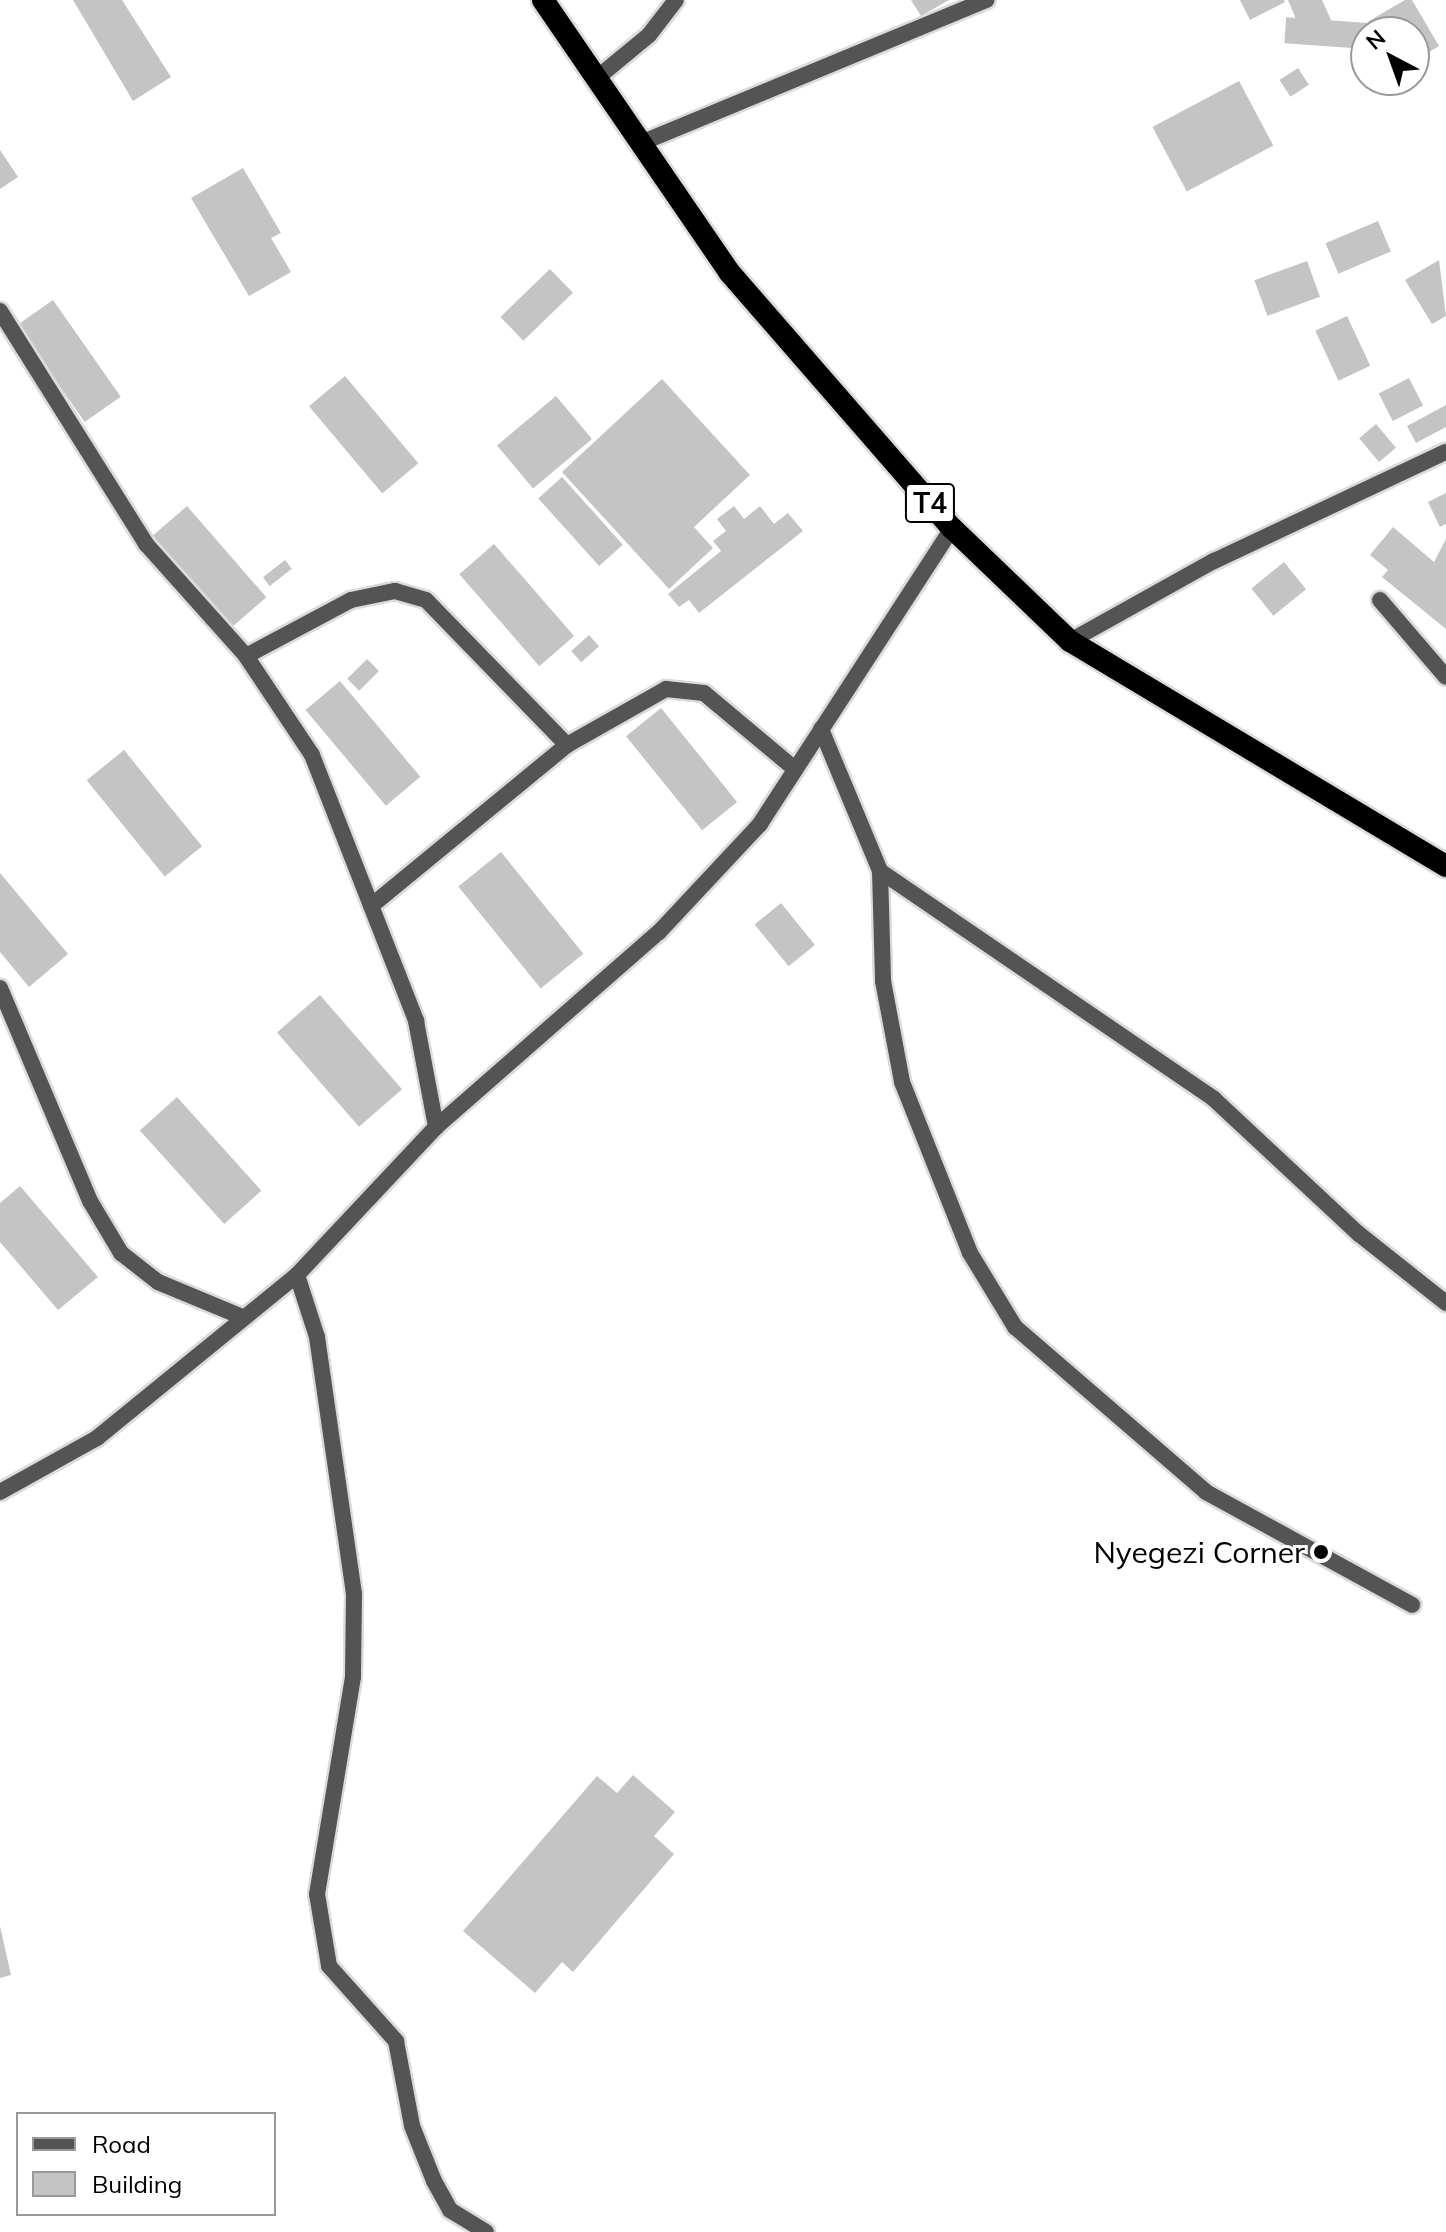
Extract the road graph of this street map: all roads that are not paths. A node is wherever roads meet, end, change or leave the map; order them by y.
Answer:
1 (543, 0) edge
2 (676, 0) edge
3 (987, 0) edge
4 (597, 78) junction
5 (641, 143) junction
6 (0, 311) edge
7 (1446, 452) edge
8 (952, 528) junction
9 (1380, 600) dead end
10 (1070, 641) junction
11 (246, 656) junction
12 (1446, 677) edge
13 (821, 729) junction
14 (567, 745) junction
15 (795, 769) junction
16 (1446, 866) edge
17 (880, 871) junction
18 (371, 906) junction
19 (0, 988) edge
20 (436, 1127) junction
21 (297, 1275) junction
22 (1446, 1303) edge
23 (242, 1317) junction
24 (0, 1492) edge
25 (1412, 1605) dead end
26 (486, 2232) edge

1 - 4 highway, T4
2 - 4 street
3 - 5 street
4 - 5 highway, T4
5 - 8 highway, T4
6 - 11 street
7 - 10 street
8 - 10 highway, T4
8 - 13 street
9 - 12 street
10 - 16 highway, T4
11 - 14 street
11 - 18 street
13 - 15 street
13 - 17 street
14 - 15 street
14 - 18 street
15 - 20 street
17 - 22 street
17 - 25 street
18 - 20 street
19 - 23 street
20 - 21 street
21 - 23 street
21 - 26 street
23 - 24 street

